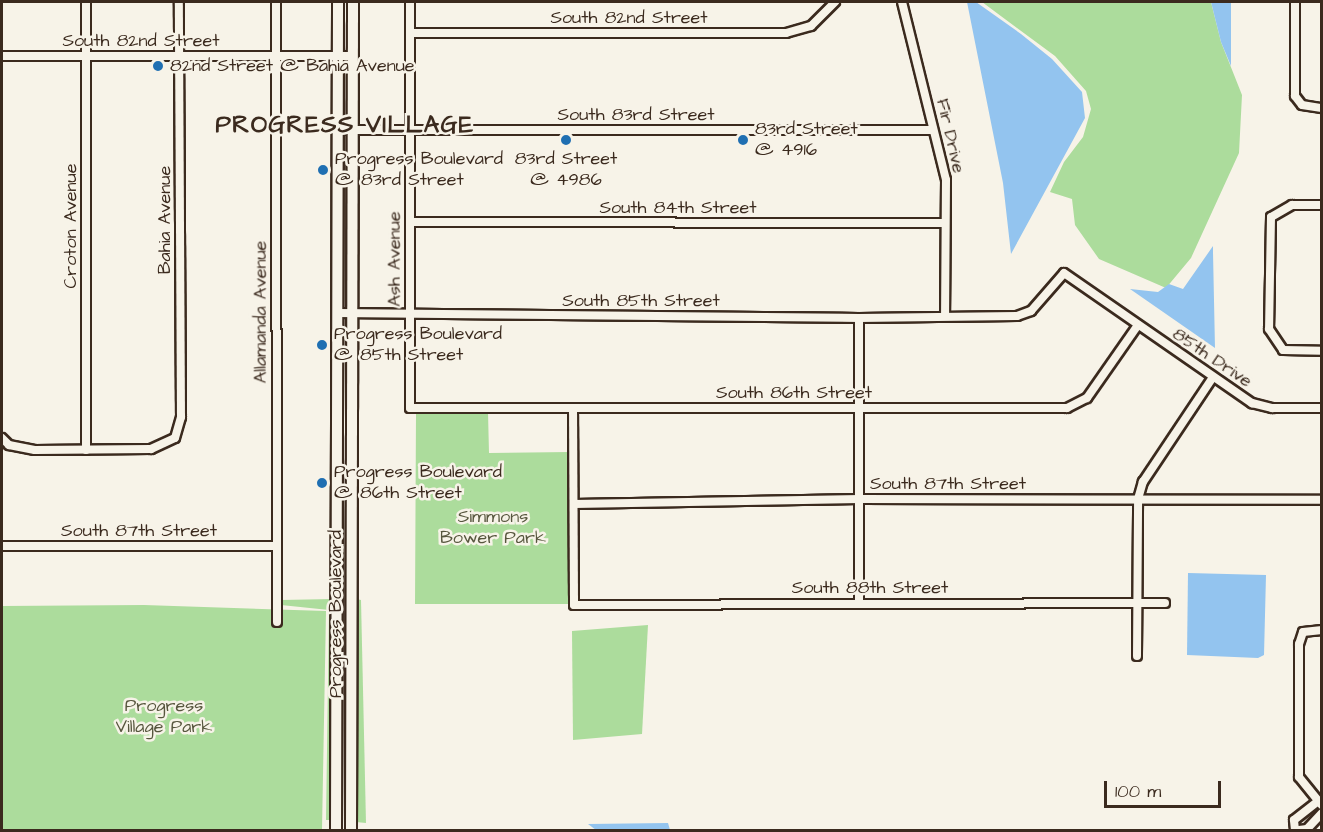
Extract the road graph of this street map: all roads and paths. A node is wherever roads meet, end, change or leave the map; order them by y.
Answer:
1 (86, 2) edge
2 (179, 2) edge
3 (276, 2) edge
4 (338, 2) edge
5 (353, 2) edge
6 (410, 2) edge
7 (836, 2) edge
8 (902, 2) edge
9 (1295, 2) edge
10 (410, 33) junction
11 (2, 56) edge
12 (86, 56) junction
13 (179, 56) junction
14 (276, 56) junction
15 (353, 56) junction
16 (338, 57) junction
17 (1322, 108) edge
18 (411, 129) junction
19 (338, 130) junction
20 (353, 130) junction
21 (933, 130) junction
22 (1322, 205) edge
23 (411, 222) junction
24 (945, 223) junction
25 (337, 314) junction
26 (352, 314) junction
27 (410, 314) junction
28 (945, 315) junction
29 (859, 318) junction
30 (1138, 325) junction
31 (1322, 351) edge
32 (1213, 377) junction
33 (410, 408) joint
34 (573, 408) junction
35 (859, 408) junction
36 (1322, 408) edge
37 (2, 438) edge
38 (86, 450) junction
39 (860, 499) junction
40 (1138, 499) junction
41 (1322, 501) edge
42 (574, 504) junction
43 (337, 513) junction
44 (353, 513) junction
45 (2, 546) edge
46 (276, 546) junction
47 (352, 594) junction
48 (859, 602) junction
49 (1138, 603) junction
50 (1165, 603) dead end
51 (277, 621) dead end
52 (336, 621) junction
53 (1322, 630) edge
54 (1137, 656) dead end
55 (351, 744) junction
56 (1319, 804) edge
57 (1305, 813) junction
58 (1322, 813) edge
59 (1314, 821) junction
60 (336, 831) edge
61 (351, 831) edge
62 (1297, 831) edge

1 - 12 street, Croton Avenue
2 - 13 street, Bahia Avenue
3 - 14 street, Allamanda Avenue
4 - 16 main road, Progress Boulevard
5 - 15 main road, Progress Boulevard
6 - 10 street, Ash Avenue
7 - 10 street, South 82nd Street
8 - 21 street, Fir Drive
9 - 17 street
10 - 18 street, Ash Avenue
11 - 12 street, South 82nd Street
12 - 13 street, South 82nd Street
12 - 38 street, Croton Avenue
13 - 14 street, South 82nd Street
13 - 38 street, Bahia Avenue
14 - 16 street, South 82nd Street
14 - 46 street, Allamanda Avenue
15 - 16 street, South 82nd Street
15 - 20 main road, Progress Boulevard
16 - 19 main road, Progress Boulevard
18 - 20 street, South 83rd Street
18 - 21 street, South 83rd Street
18 - 23 street, Ash Avenue
19 - 20 street, South 83rd Street
19 - 25 main road, Progress Boulevard
20 - 26 main road, Progress Boulevard
21 - 24 street, Fir Drive
22 - 31 street
23 - 24 street, South 84th Street
23 - 27 street, Ash Avenue
24 - 28 street, Fir Drive
25 - 26 street, South 85th Street
25 - 43 main road, Progress Boulevard
26 - 27 street, South 85th Street
26 - 44 main road, Progress Boulevard
27 - 29 street, South 85th Street
27 - 33 street, Ash Avenue
28 - 29 street, South 85th Street
28 - 30 street, 85th Drive
29 - 35 street
30 - 32 street, 85th Drive
30 - 35 street, South 86th Street
32 - 36 street, 85th Drive
32 - 40 street
33 - 34 street, South 86th Street
34 - 35 street, South 86th Street
34 - 42 street
35 - 39 street
37 - 38 street
39 - 40 street, South 87th Street
39 - 42 street, South 87th Street
39 - 48 street
40 - 41 street, South 87th Street
40 - 49 street
42 - 48 street, South 88th Street
43 - 44 main road
43 - 52 main road, Progress Boulevard
44 - 47 main road, Progress Boulevard
45 - 46 street, South 87th Street
46 - 51 street, Allamanda Avenue
47 - 52 main road
47 - 55 main road, Progress Boulevard
48 - 49 street, South 88th Street
49 - 50 street, South 88th Street
49 - 54 street
52 - 55 main road
52 - 60 main road, Progress Boulevard
53 - 56 street
55 - 61 main road, Progress Boulevard
56 - 57 street
57 - 59 street
57 - 62 street
58 - 59 street
59 - 62 street

